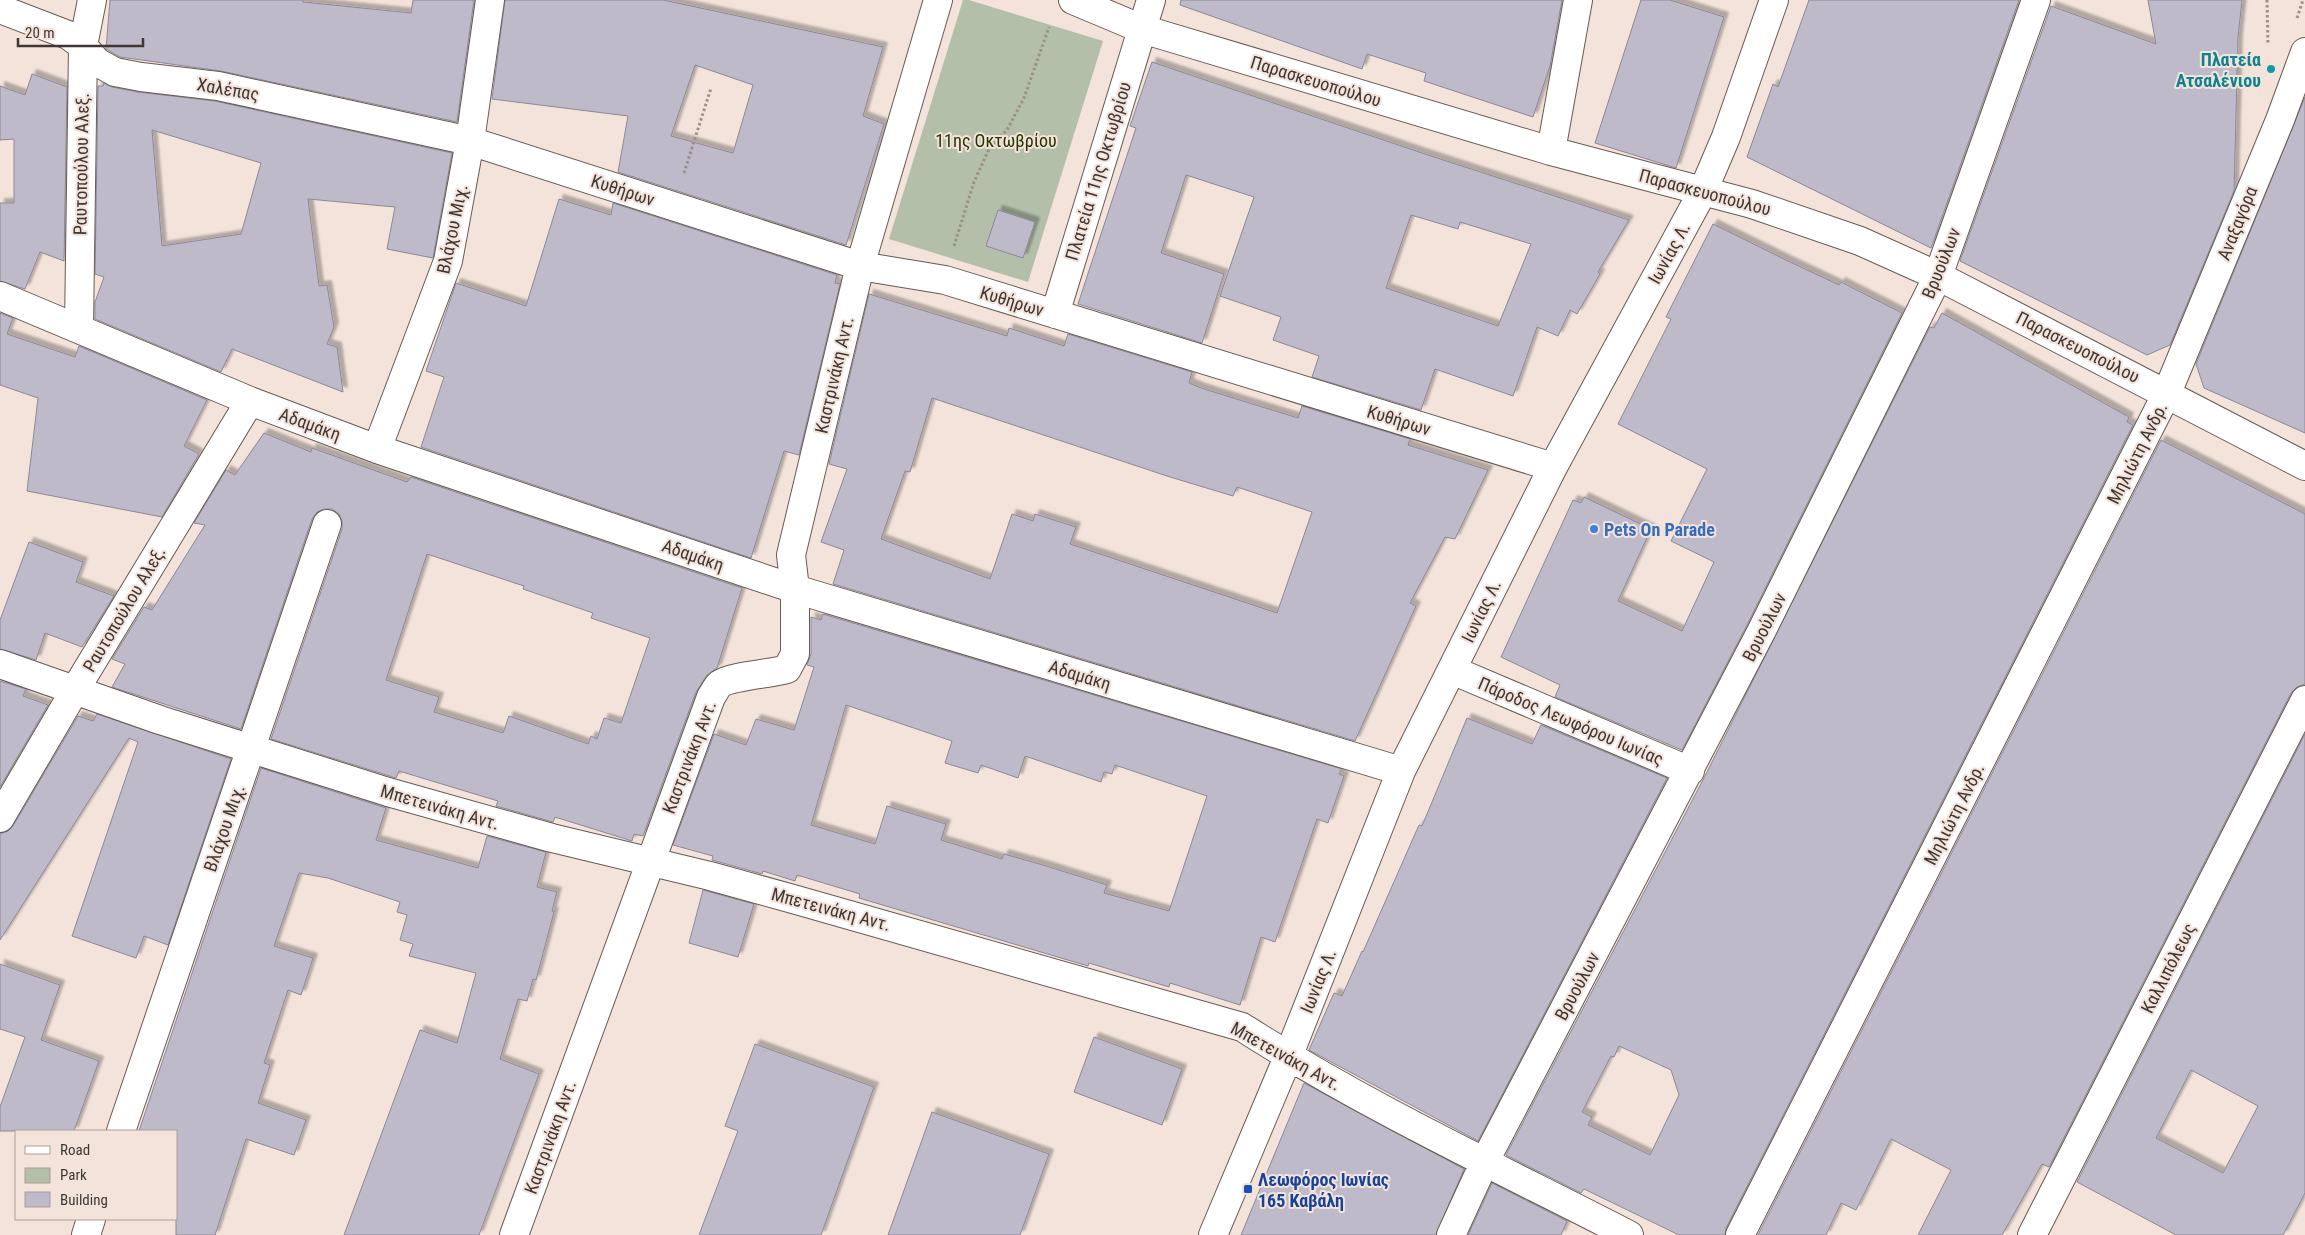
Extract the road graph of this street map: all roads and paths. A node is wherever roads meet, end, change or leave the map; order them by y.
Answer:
1 (92, 0) edge
2 (490, 0) edge
3 (938, 0) edge
4 (1073, 0) edge
5 (1151, 0) edge
6 (1578, 0) edge
7 (1774, 0) edge
8 (2036, 0) edge
9 (0, 9) edge
10 (1052, 18) dead end
11 (1142, 29) junction
12 (83, 46) junction
13 (2305, 52) edge
14 (711, 88) dead end
15 (470, 141) junction
16 (1551, 152) junction
17 (1703, 191) junction
18 (674, 206) junction
19 (860, 266) junction
20 (1938, 276) junction
21 (945, 280) junction
22 (0, 296) edge
23 (1055, 314) junction
24 (79, 328) junction
25 (2167, 393) junction
26 (250, 402) junction
27 (377, 449) junction
28 (2305, 466) edge
29 (1553, 467) junction
30 (327, 524) dead end
31 (795, 589) junction
32 (0, 664) edge
33 (1452, 670) junction
34 (75, 690) junction
35 (2305, 700) edge
36 (250, 749) junction
37 (1690, 771) junction
38 (1402, 772) junction
39 (0, 818) edge
40 (650, 863) junction
41 (1288, 1057) junction
42 (121, 1130) edge
43 (1485, 1161) junction
44 (91, 1220) edge
45 (86, 1235) edge
46 (514, 1235) edge
47 (1213, 1235) edge
48 (1451, 1235) edge
49 (1629, 1235) edge
50 (1740, 1235) edge
51 (2032, 1235) edge

1 - 12 street, Ραυτοπούλου Αλεξ.
2 - 15 street, Βλάχου Μιχ.
3 - 19 street, Καστρινάκη Αντ.
4 - 11 street, Παρασκευοπούλου
5 - 11 street, Πλατεία 11ης Οκτωβρίου
6 - 16 street
7 - 17 street, Ιωνίας Λ.
8 - 20 street, Βρυούλων
9 - 12 street, Χαλέπας
10 - 21 path
11 - 16 street, Παρασκευοπούλου
11 - 23 street, Πλατεία 11ης Οκτωβρίου
12 - 15 street, Χαλέπας
12 - 24 street, Ραυτοπούλου Αλεξ.
13 - 25 street, Αναξαγόρα
14 - 18 path
15 - 18 street, Κυθήρων
15 - 27 street, Βλάχου Μιχ.
16 - 17 street, Παρασκευοπούλου
17 - 20 street, Παρασκευοπούλου
17 - 29 street, Ιωνίας Λ.
18 - 19 street, Κυθήρων
19 - 21 street, Κυθήρων
19 - 31 street, Καστρινάκη Αντ.
20 - 25 street, Παρασκευοπούλου
20 - 37 street, Βρυούλων
21 - 23 street, Κυθήρων
22 - 24 street, Αδαμάκη
23 - 29 street, Κυθήρων
24 - 26 street, Αδαμάκη
25 - 28 street, Παρασκευοπούλου
25 - 50 street, Μηλιώτη Ανδρ.
26 - 27 street, Αδαμάκη
26 - 34 street, Ραυτοπούλου Αλεξ.
27 - 31 street, Αδαμάκη
29 - 33 street, Ιωνίας Λ.
30 - 36 street, Βλάχου Μιχ.
31 - 38 street, Αδαμάκη
31 - 40 street, Καστρινάκη Αντ.
32 - 34 street, Μπετεινάκη Αντ.
33 - 37 street, Πάροδος Λεωφόρου Ιωνίας
33 - 38 street, Ιωνίας Λ.
34 - 36 street, Μπετεινάκη Αντ.
34 - 39 street, Ραυτοπούλου Αλεξ.
35 - 51 street, Καλλιπόλεως
36 - 40 street, Μπετεινάκη Αντ.
36 - 42 street, Βλάχου Μιχ.
37 - 43 street, Βρυούλων
38 - 41 street, Ιωνίας Λ.
40 - 41 street, Μπετεινάκη Αντ.
40 - 46 street, Καστρινάκη Αντ.
41 - 43 street, Μπετεινάκη Αντ.
41 - 47 street, Ιωνίας Λ.
43 - 48 street, Βρυούλων
43 - 49 street, Μπετεινάκη Αντ.
44 - 45 street

